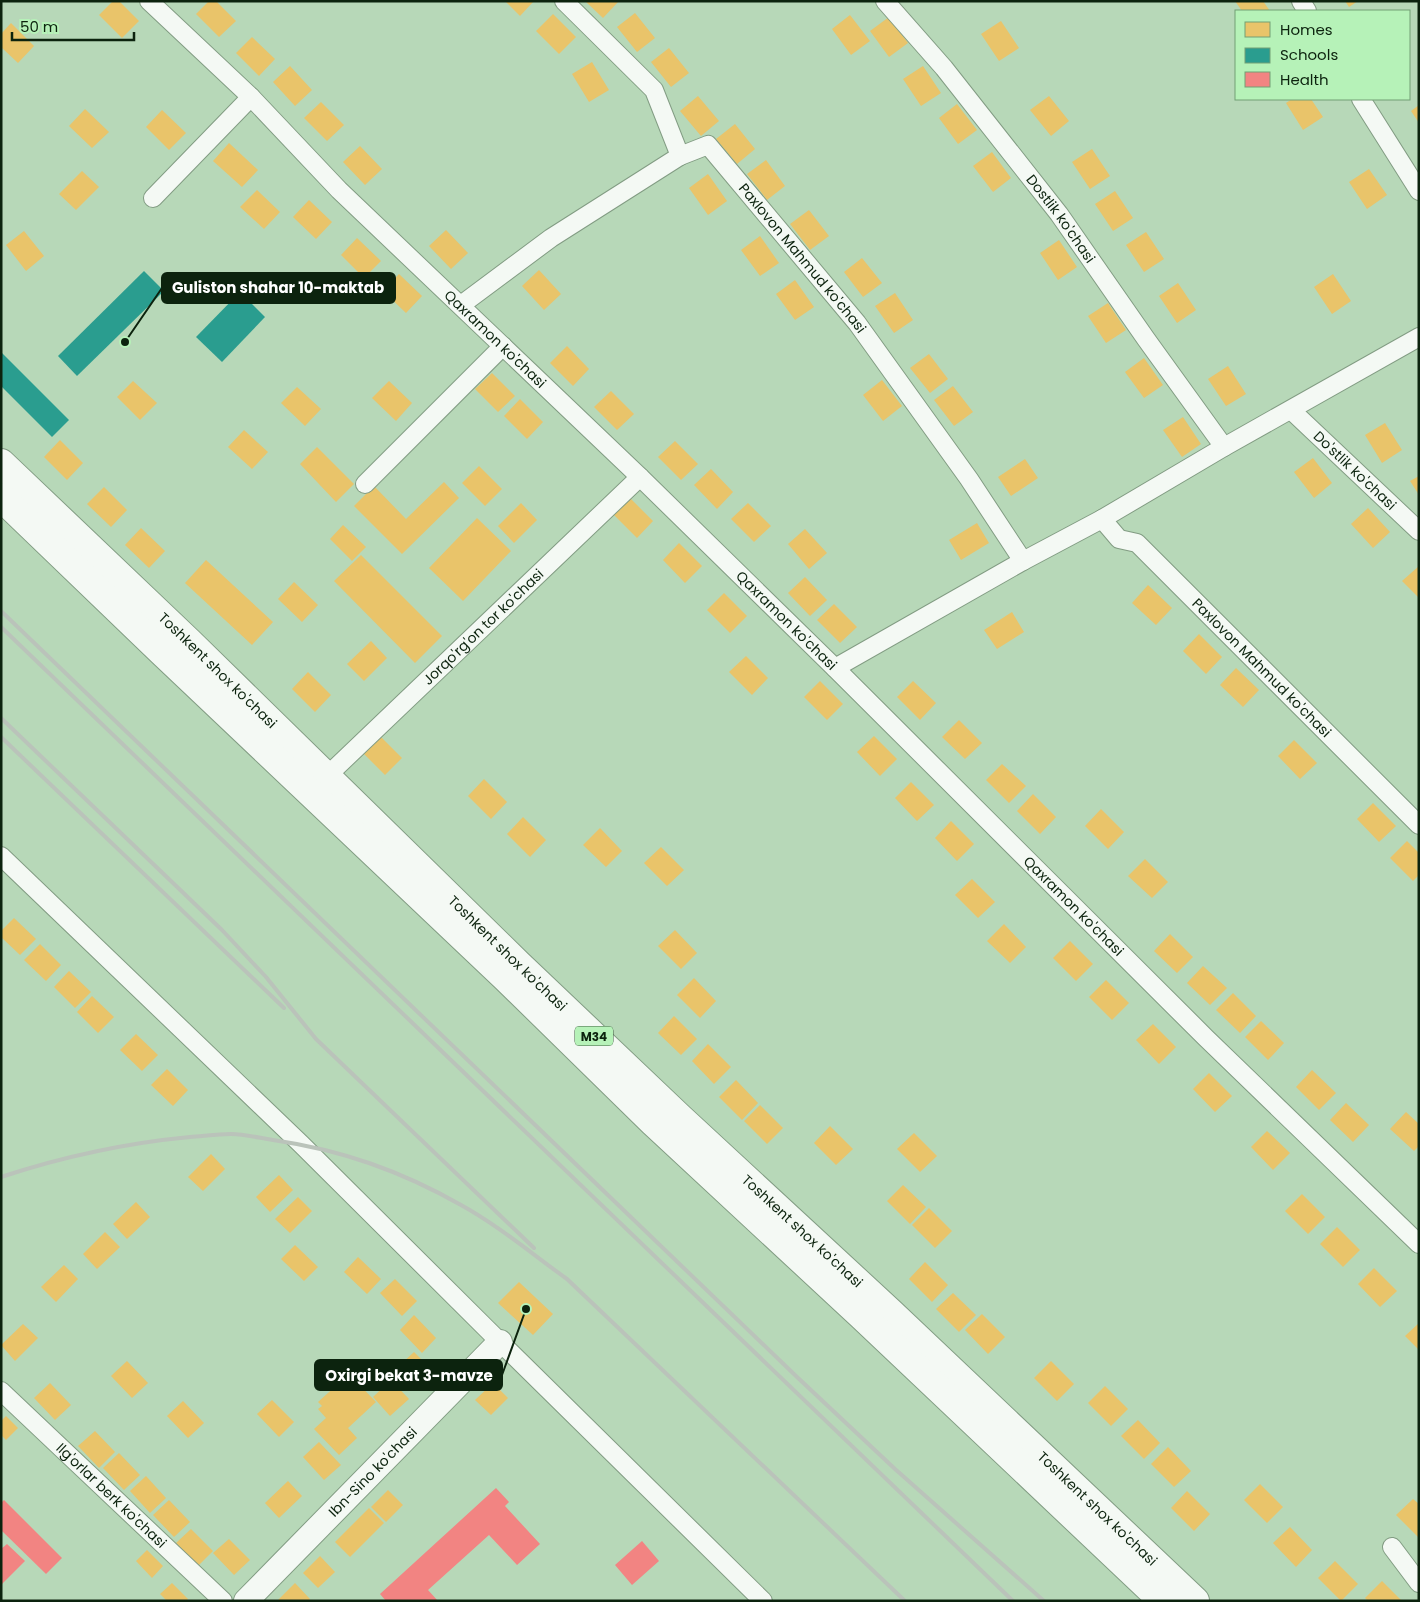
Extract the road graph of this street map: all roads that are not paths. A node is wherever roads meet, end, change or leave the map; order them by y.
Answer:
1 (149, 1) edge
2 (564, 1) edge
3 (885, 1) edge
4 (251, 97) junction
5 (1362, 100) edge
6 (680, 156) junction
7 (1419, 192) edge
8 (153, 198) dead end
9 (461, 305) junction
10 (1419, 336) edge
11 (503, 346) junction
12 (1291, 410) junction
13 (1224, 448) junction
14 (1, 463) edge
15 (640, 477) junction
16 (365, 484) dead end
17 (1, 497) edge
18 (1102, 519) junction
19 (1419, 531) edge
20 (1022, 561) junction
21 (835, 668) junction
22 (327, 776) junction
23 (1419, 825) edge
24 (1, 856) edge
25 (512, 970) junction
26 (1419, 1244) edge
27 (500, 1342) junction
28 (1, 1391) edge
29 (1392, 1547) dead end
30 (1419, 1583) edge
31 (223, 1601) edge
32 (246, 1601) edge
33 (763, 1601) edge
34 (1163, 1601) edge
35 (1195, 1601) edge

1 - 4 street, Qaxramon ko'chasi
2 - 6 street
3 - 13 street, Dostlik ko'chasi
4 - 8 street
4 - 9 street, Qaxramon ko'chasi
5 - 7 street
6 - 9 street
6 - 20 street, Paxlovon Mahmud ko'chasi
9 - 11 street, Qaxramon ko'chasi
10 - 12 street
11 - 15 street, Qaxramon ko'chasi
11 - 16 street
12 - 13 street
12 - 19 street, Do'stlik ko'chasi
13 - 18 street
14 - 22 highway, Toshkent shox ko'chasi / M34
15 - 21 street, Qaxramon ko'chasi
15 - 22 street, Jorqo'rg'on tor ko'chasi
17 - 25 highway, Toshkent shox ko'chasi / M34
18 - 20 street
18 - 23 street, Paxlovon Mahmud ko'chasi
20 - 21 street
21 - 26 street, Qaxramon ko'chasi
22 - 25 highway, Toshkent shox ko'chasi / M34
24 - 27 street
25 - 34 highway, Toshkent shox ko'chasi / M34
25 - 35 highway, Toshkent shox ko'chasi / M34
27 - 32 main road, Ibn-Sino ko'chasi
27 - 33 street
28 - 31 street, Ilg'orlar berk ko'chasi
29 - 30 street

